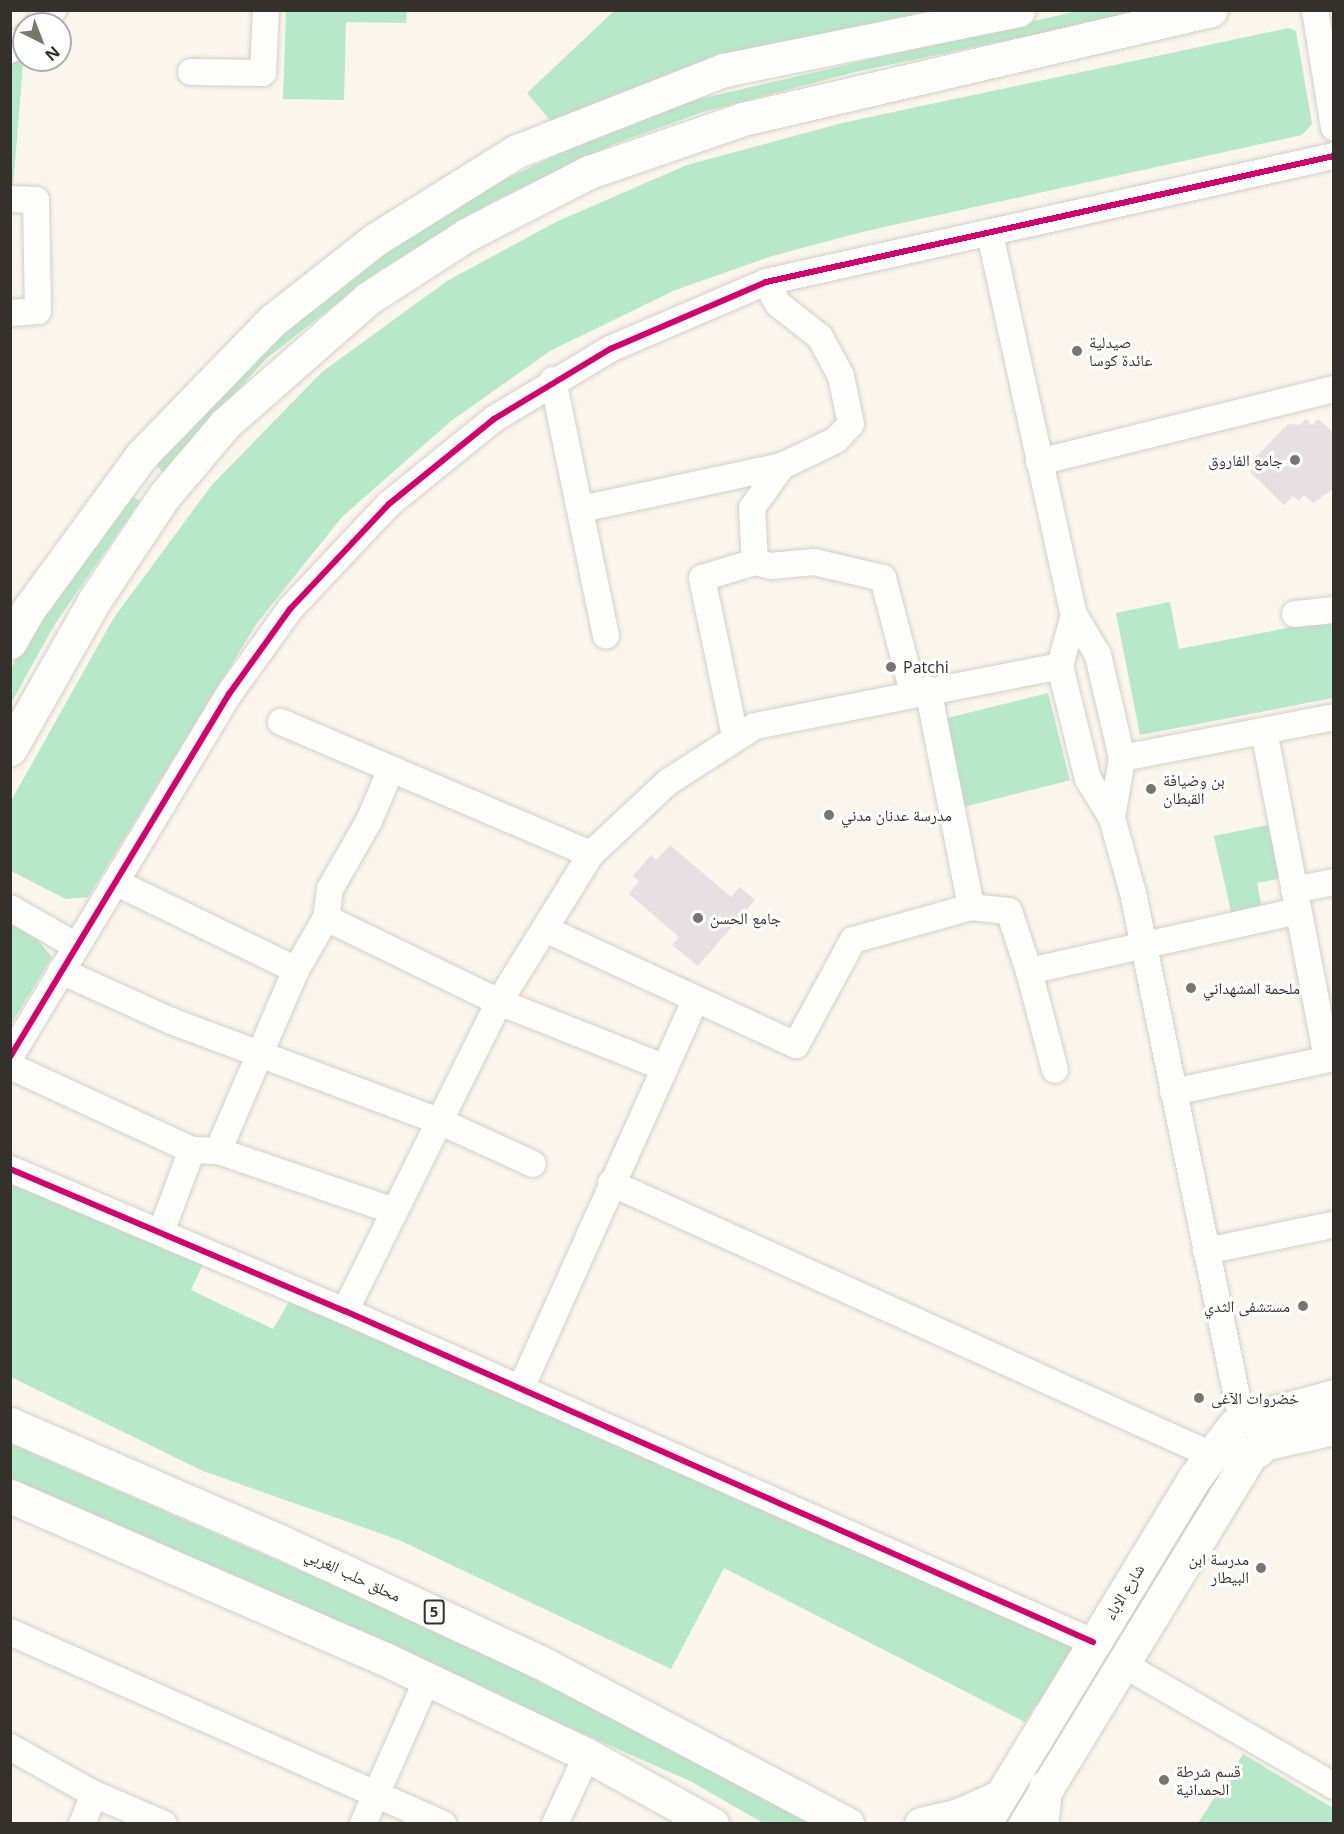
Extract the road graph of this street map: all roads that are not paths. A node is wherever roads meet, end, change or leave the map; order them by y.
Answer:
1 (266, 10) edge
2 (1017, 10) edge
3 (1210, 10) edge
4 (1315, 10) edge
5 (191, 72) dead end
6 (1334, 127) edge
7 (1334, 156) edge
8 (10, 199) edge
9 (990, 234) junction
10 (766, 282) junction
11 (10, 313) edge
12 (553, 381) junction
13 (1334, 389) edge
14 (1039, 462) junction
15 (782, 466) junction
16 (130, 471) junction
17 (164, 496) junction
18 (581, 509) junction
19 (755, 562) junction
20 (1334, 610) edge
21 (1295, 614) dead end
22 (1074, 615) junction
23 (606, 636) dead end
24 (10, 642) edge
25 (1060, 666) junction
26 (921, 690) junction
27 (1334, 717) edge
28 (281, 722) dead end
29 (1264, 731) junction
30 (735, 736) junction
31 (10, 748) edge
32 (1122, 758) junction
33 (391, 769) junction
34 (1112, 818) junction
35 (591, 854) junction
36 (115, 882) junction
37 (1334, 882) edge
38 (1296, 900) junction
39 (10, 908) edge
40 (971, 908) junction
41 (326, 918) junction
42 (547, 930) junction
43 (76, 946) junction
44 (1143, 948) junction
45 (296, 970) junction
46 (61, 971) junction
47 (1029, 971) junction
48 (695, 1000) junction
49 (499, 1002) junction
50 (262, 1055) junction
51 (10, 1057) edge
52 (1330, 1058) edge
53 (10, 1066) edge
54 (663, 1067) junction
55 (1055, 1070) dead end
56 (1173, 1092) junction
57 (439, 1121) junction
58 (192, 1150) junction
59 (218, 1151) junction
60 (533, 1164) dead end
61 (10, 1169) edge
62 (611, 1183) junction
63 (394, 1211) junction
64 (1331, 1225) dead end
65 (161, 1232) junction
66 (1206, 1251) junction
67 (345, 1311) junction
68 (521, 1388) junction
69 (1334, 1396) edge
70 (1315, 1421) edge
71 (10, 1424) edge
72 (1247, 1433) junction
73 (1201, 1467) junction
74 (1221, 1495) junction
75 (13, 1502) edge
76 (10, 1632) edge
77 (1093, 1642) junction
78 (1120, 1663) junction
79 (426, 1682) junction
80 (1039, 1732) junction
81 (10, 1747) edge
82 (1069, 1748) junction
83 (587, 1755) junction
84 (1046, 1786) junction
85 (1334, 1786) edge
86 (93, 1794) junction
87 (376, 1796) junction
88 (992, 1810) edge
89 (849, 1822) edge
90 (82, 1824) edge
91 (164, 1824) edge
92 (363, 1824) edge
93 (443, 1824) edge
94 (555, 1824) edge
95 (712, 1824) edge
96 (921, 1824) edge
97 (1025, 1824) edge
98 (1041, 1824) edge

1 - 5 street
2 - 16 main road
3 - 17 main road
4 - 6 street
7 - 9 street
8 - 11 street
9 - 10 street
9 - 14 street
10 - 12 street
10 - 15 street
12 - 18 street
12 - 36 street
13 - 14 street
14 - 22 street
15 - 18 street
15 - 19 street
16 - 17 main road
16 - 24 main road
17 - 31 main road
18 - 23 street
19 - 26 street
19 - 30 street
20 - 21 street
22 - 25 street
22 - 32 street
25 - 26 street
25 - 34 street
26 - 30 street
26 - 40 street
27 - 29 street
28 - 33 street
29 - 32 street
29 - 38 street
30 - 35 street
32 - 34 street
33 - 35 street
33 - 41 street
34 - 44 street
35 - 42 street
36 - 43 street
36 - 45 street
37 - 38 street
38 - 44 street
38 - 52 street
39 - 43 street
40 - 47 street
40 - 48 street
41 - 45 street
41 - 49 street
42 - 48 street
42 - 49 street
43 - 46 street
44 - 47 street
44 - 56 street
45 - 50 street
46 - 50 street
46 - 51 street
47 - 55 street
48 - 54 street
49 - 54 street
49 - 57 street
50 - 57 street
50 - 59 street
52 - 56 street
53 - 58 street
54 - 62 street
56 - 66 street
57 - 60 street
57 - 63 street
58 - 59 street
58 - 65 street
59 - 63 street
61 - 65 street
62 - 68 street
62 - 73 street
63 - 67 street
64 - 66 street
65 - 67 street
66 - 72 street
67 - 68 street
68 - 77 street
69 - 70 main road
70 - 72 main road
71 - 89 main road, محلق حلب الغربي / 5
72 - 73 main road, شارع الاباء
72 - 74 main road, شارع الاباء
73 - 74 main road
73 - 77 main road, شارع الاباء
74 - 78 main road, شارع الاباء
75 - 79 main road
76 - 87 street
77 - 80 main road, شارع الاباء
78 - 82 main road, شارع الاباء
78 - 85 street
79 - 83 main road
79 - 87 street
80 - 82 main road
80 - 88 main road, شارع الاباء
81 - 86 street
82 - 84 main road, شارع الاباء
83 - 94 street
83 - 95 main road
84 - 97 main road, شارع الاباء
84 - 98 main road
86 - 90 street
86 - 91 street
87 - 92 street
87 - 93 street
88 - 96 main road

